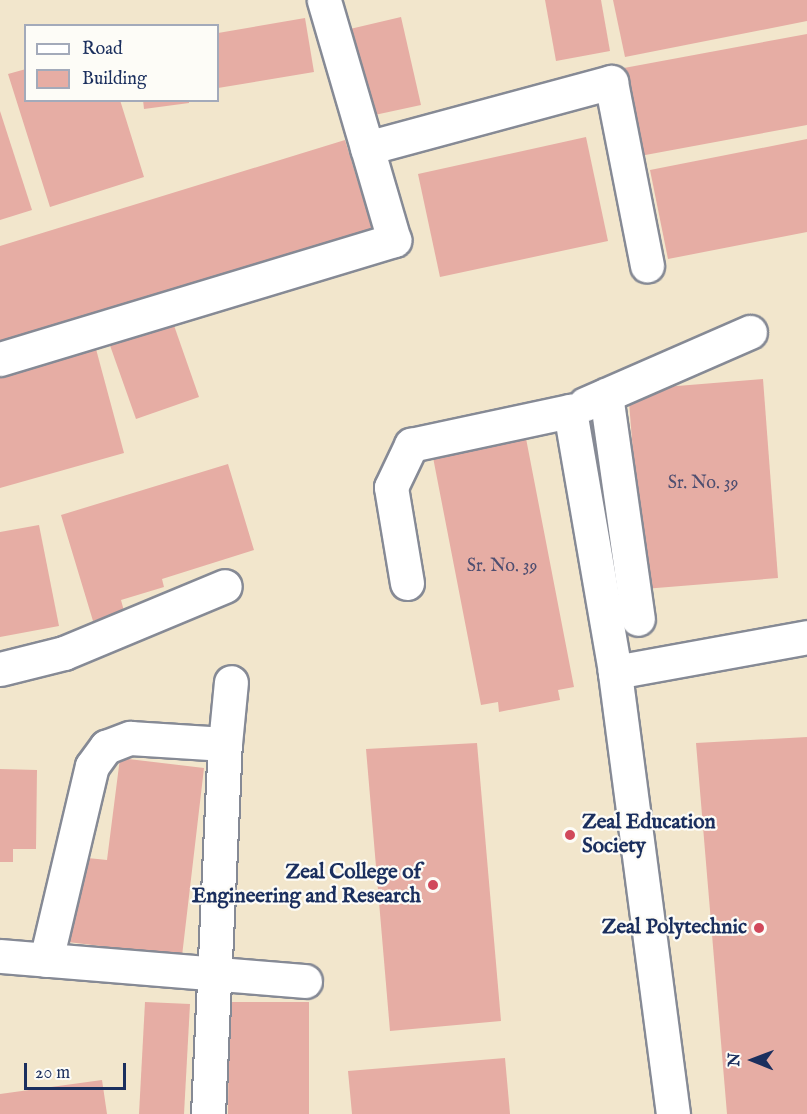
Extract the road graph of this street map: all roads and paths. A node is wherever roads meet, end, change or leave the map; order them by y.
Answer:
1 (324, 0) edge
2 (367, 148) junction
3 (647, 266) dead end
4 (750, 332) dead end
5 (0, 359) edge
6 (606, 395) junction
7 (570, 411) junction
8 (407, 583) dead end
9 (225, 586) dead end
10 (638, 619) dead end
11 (807, 637) edge
12 (0, 669) edge
13 (615, 672) junction
14 (231, 682) dead end
15 (225, 744) junction
16 (0, 956) edge
17 (46, 960) junction
18 (212, 974) junction
19 (305, 981) dead end
20 (208, 1114) edge
21 (673, 1114) edge

1 - 2 street
2 - 3 street
2 - 5 street
4 - 6 street
6 - 7 street
6 - 10 street
7 - 8 street
7 - 13 street
9 - 12 street
11 - 13 street
13 - 21 street
14 - 15 street
15 - 17 street
15 - 18 street
16 - 17 street
17 - 18 street
18 - 19 street
18 - 20 street

